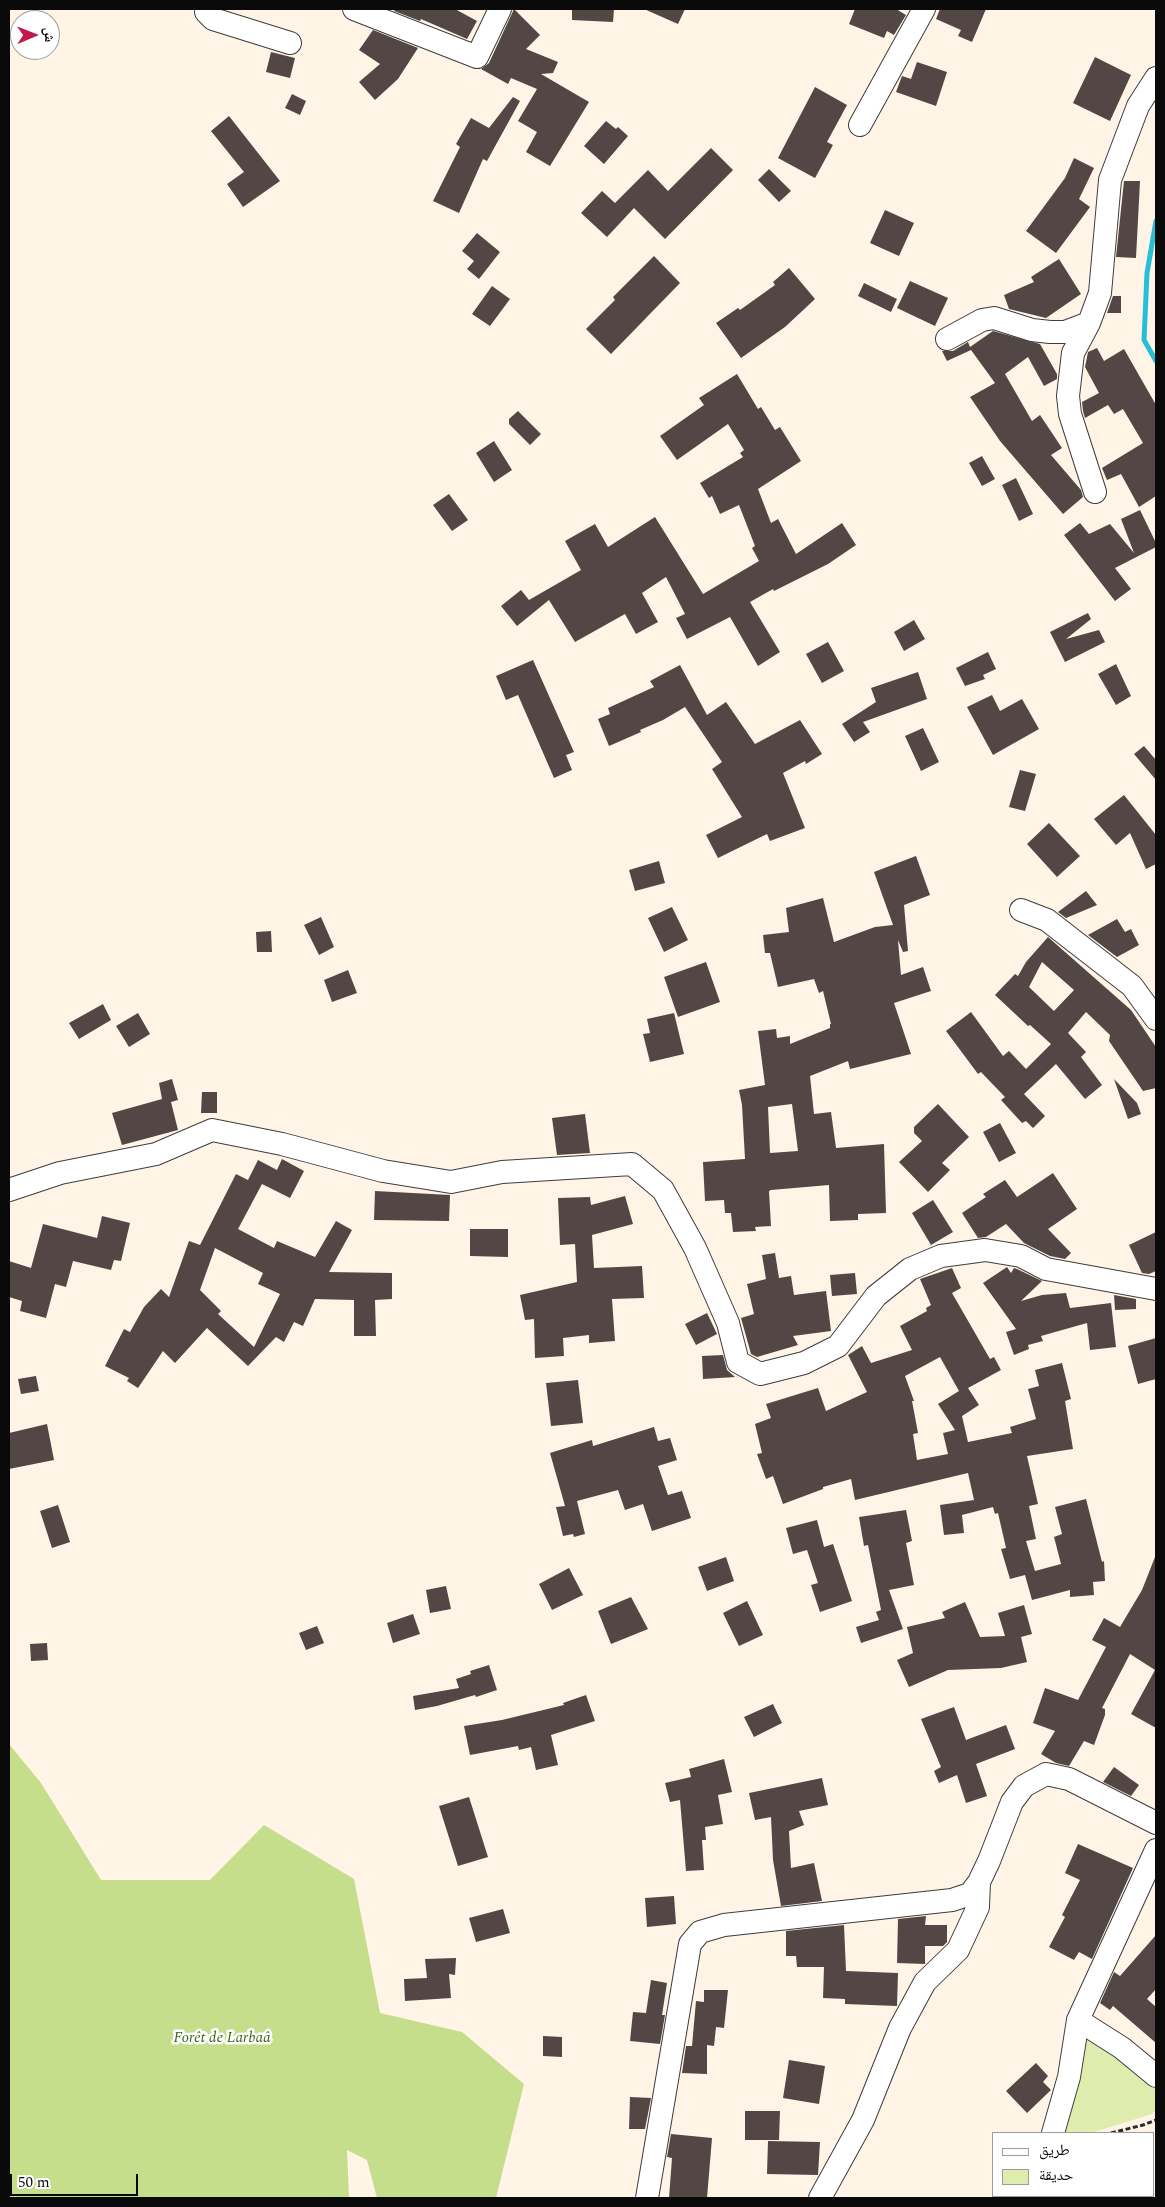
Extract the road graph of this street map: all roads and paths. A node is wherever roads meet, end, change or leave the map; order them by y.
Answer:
1 (208, 9) edge
2 (354, 9) edge
3 (500, 9) edge
4 (924, 9) edge
5 (290, 43) dead end
6 (1156, 78) edge
7 (860, 125) dead end
8 (1090, 323) junction
9 (947, 339) dead end
10 (1095, 492) dead end
11 (1020, 910) dead end
12 (1156, 1019) edge
13 (9, 1190) edge
14 (1156, 1289) edge
15 (1156, 1823) edge
16 (1156, 1850) edge
17 (979, 1882) junction
18 (1078, 2020) junction
19 (1156, 2076) edge
20 (1156, 2120) edge
21 (1053, 2132) edge
22 (1115, 2132) edge
23 (648, 2198) edge
24 (820, 2198) edge

1 - 5 street
2 - 3 street
4 - 7 street
6 - 8 street
8 - 9 street
8 - 10 street
11 - 12 street
13 - 14 street
15 - 17 street
16 - 18 street
17 - 23 street
17 - 24 street
18 - 19 street
18 - 21 street
20 - 22 path

